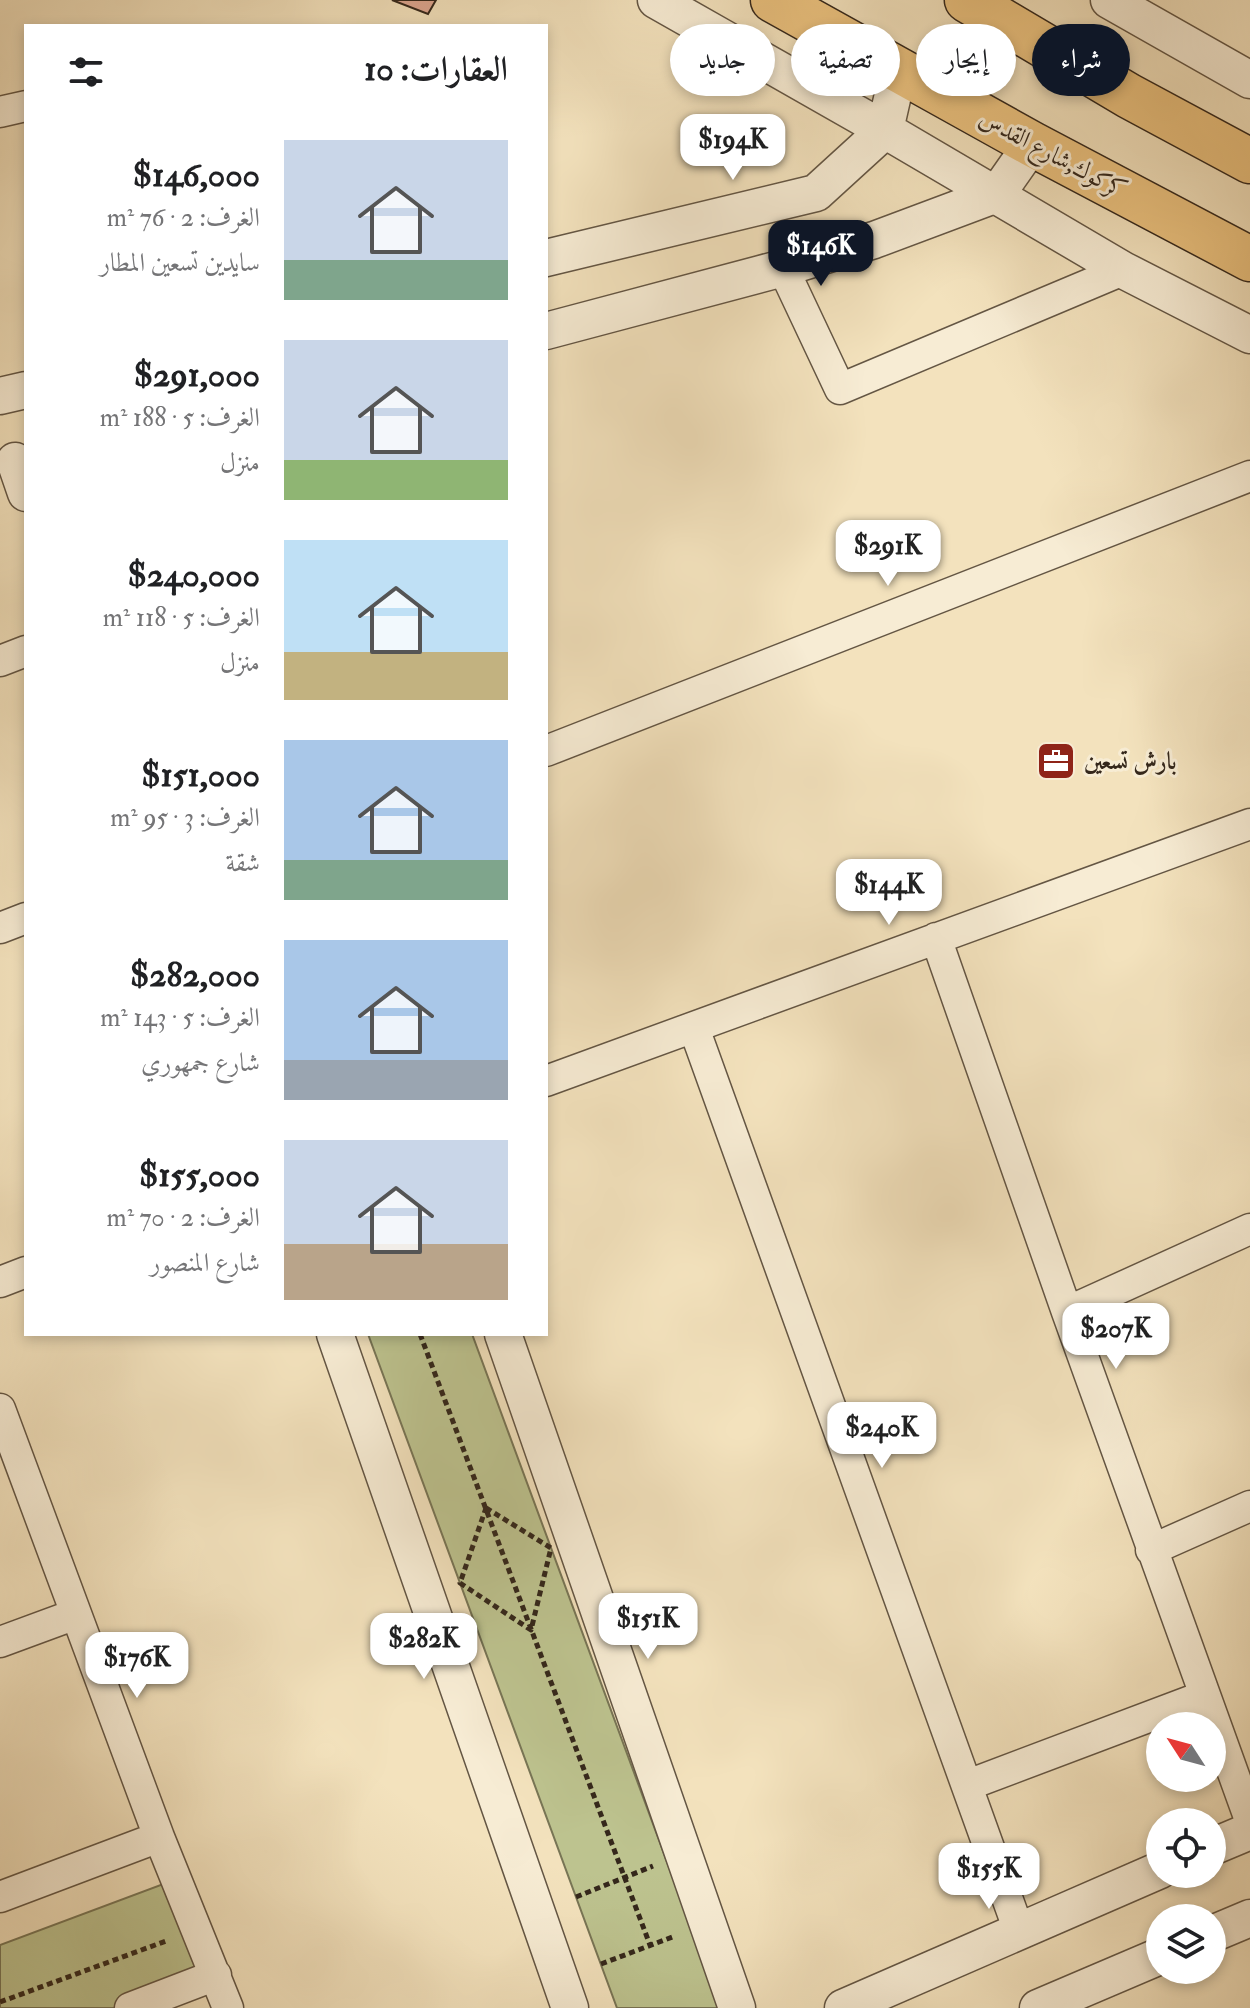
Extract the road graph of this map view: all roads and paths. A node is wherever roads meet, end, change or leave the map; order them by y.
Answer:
1 (656, 0) edge
2 (773, 0) edge
3 (967, 0) edge
4 (1109, 0) edge
5 (817, 24) edge
6 (900, 69) edge
7 (1250, 80) edge
8 (893, 96) edge
9 (24, 106) edge
10 (0, 112) edge
11 (885, 130) junction
12 (1032, 144) junction
13 (1250, 161) edge
14 (997, 194) junction
15 (548, 258) edge
16 (1250, 259) edge
17 (783, 268) junction
18 (1123, 270) junction
19 (548, 330) edge
20 (1250, 335) edge
21 (24, 390) edge
22 (0, 396) edge
23 (1250, 476) edge
24 (24, 652) edge
25 (0, 661) edge
26 (548, 750) edge
27 (1250, 824) edge
28 (24, 919) edge
29 (0, 928) edge
30 (936, 938) junction
31 (694, 1028) junction
32 (548, 1080) edge
33 (1250, 1229) edge
34 (24, 1273) edge
35 (0, 1282) edge
36 (1067, 1312) junction
37 (336, 1336) edge
38 (421, 1336) edge
39 (504, 1336) edge
40 (0, 1409) edge
41 (1250, 1506) edge
42 (486, 1508) junction
43 (1151, 1550) junction
44 (76, 1614) junction
45 (531, 1630) junction
46 (0, 1642) edge
47 (1204, 1696) junction
48 (968, 1785) junction
49 (1250, 1820) edge
50 (1250, 1831) edge
51 (159, 1837) junction
52 (1226, 1841) edge
53 (667, 1861) dead end
54 (1146, 1876) edge
55 (624, 1878) junction
56 (0, 1897) edge
57 (576, 1897) dead end
58 (1250, 1918) edge
59 (1226, 1928) edge
60 (197, 1929) junction
61 (1019, 1931) junction
62 (678, 1934) dead end
63 (650, 1945) junction
64 (1146, 1962) edge
65 (601, 1964) dead end
66 (216, 1975) junction
67 (0, 2002) edge
68 (130, 2008) edge
69 (228, 2008) edge
70 (570, 2008) edge
71 (737, 2008) edge
72 (843, 2008) edge
73 (1038, 2008) edge

1 - 11 street
2 - 5 main road, كركوك,شارع القدس
3 - 13 main road
4 - 7 street
6 - 12 main road, كركوك,شارع القدس
8 - 11 street
9 - 10 street
11 - 14 street
11 - 15 street
12 - 14 street
12 - 16 main road, كركوك,شارع القدس
14 - 17 street
14 - 18 street
17 - 18 street
17 - 19 street
18 - 20 street
21 - 22 street
23 - 26 street
24 - 25 street
27 - 30 street
28 - 29 street
30 - 31 street
30 - 36 street
31 - 32 street
31 - 48 street
33 - 36 street
34 - 35 street
36 - 43 street
37 - 70 street
38 - 42 path
39 - 71 street
40 - 44 street
41 - 43 street
42 - 45 path
42 - 45 path
42 - 45 path
43 - 47 street
44 - 46 street
44 - 51 street
45 - 55 path
47 - 48 street
47 - 49 street
48 - 61 street
50 - 52 street
51 - 56 street
51 - 60 street
53 - 55 path
54 - 61 street
55 - 57 path
55 - 63 path
58 - 59 street
60 - 66 street
60 - 67 path
61 - 72 street
62 - 63 path
63 - 65 path
64 - 73 street
66 - 68 street
66 - 69 street

